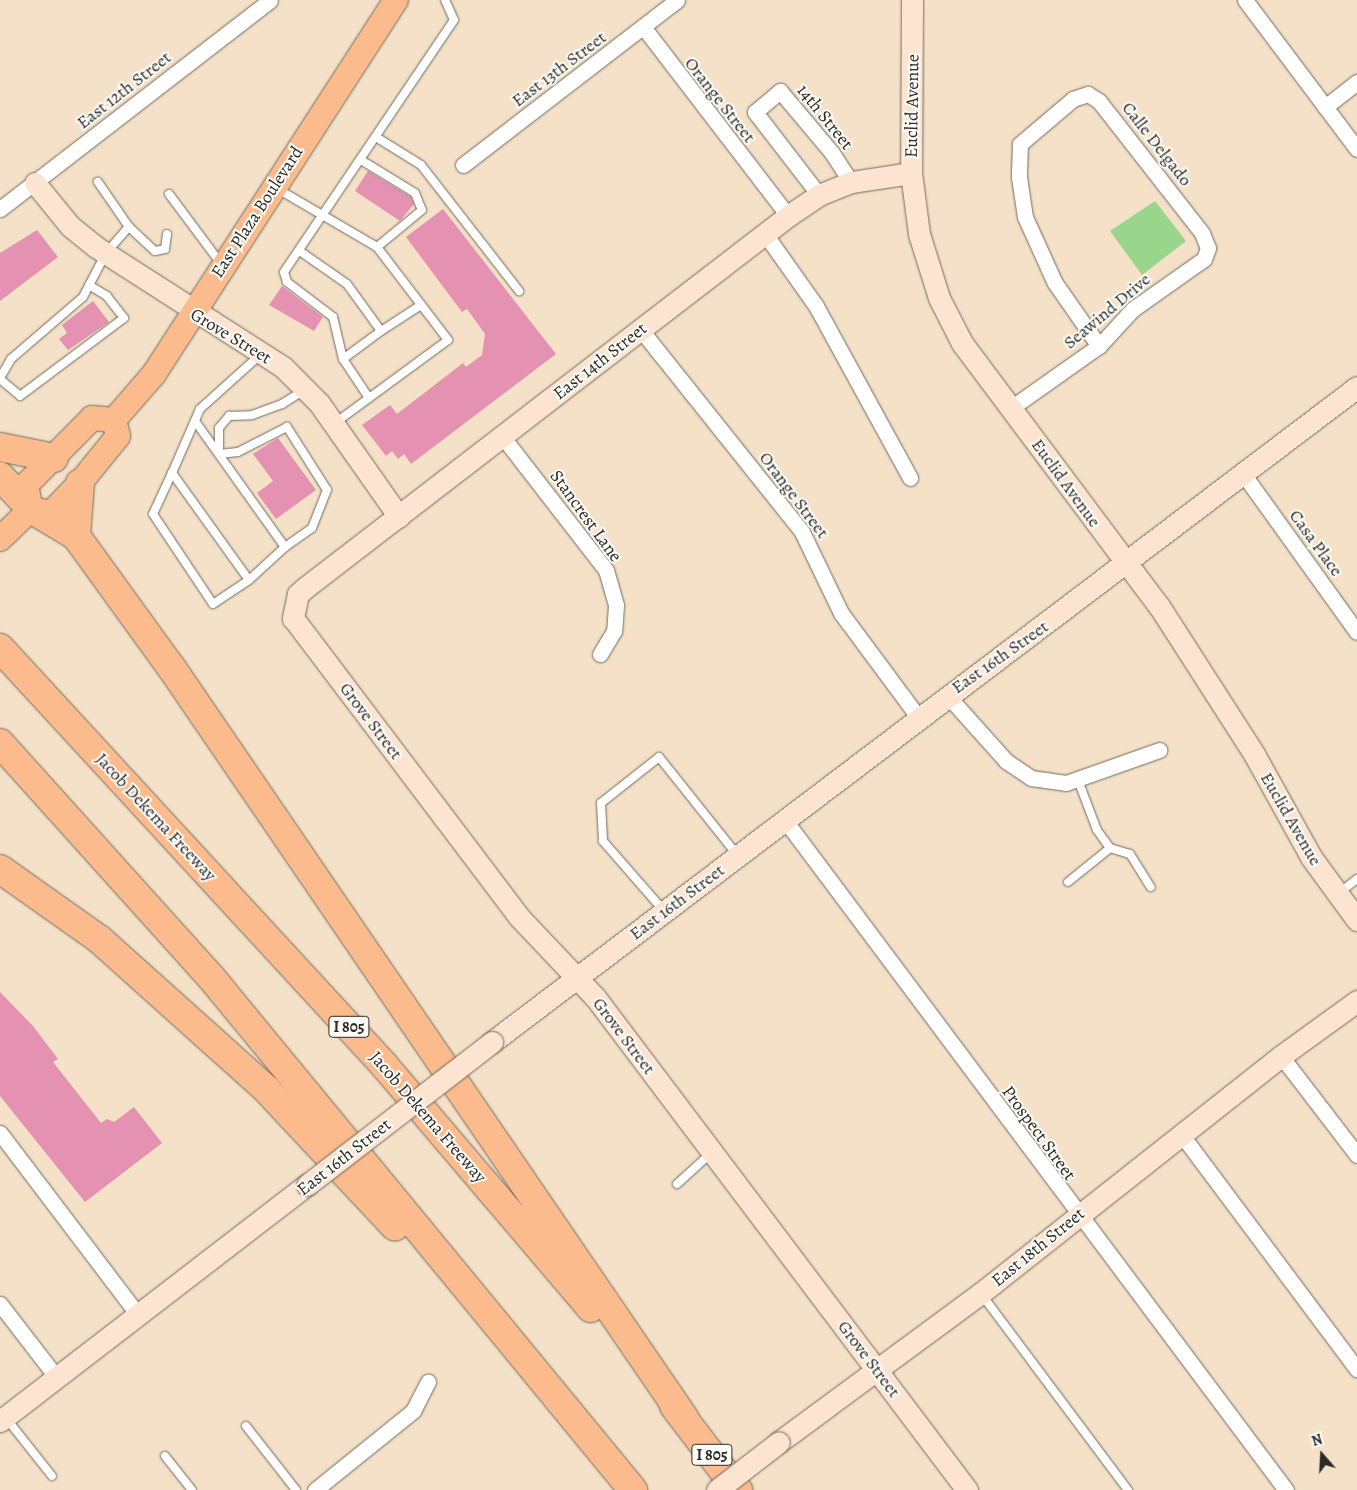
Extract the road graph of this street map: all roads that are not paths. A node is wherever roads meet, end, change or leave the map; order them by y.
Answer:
1 (270, 0) edge
2 (396, 0) edge
3 (445, 0) edge
4 (677, 0) edge
5 (912, 0) edge
6 (1245, 0) edge
7 (644, 28) junction
8 (1357, 82) edge
9 (1325, 106) junction
10 (376, 137) junction
11 (1357, 148) edge
12 (360, 160) junction
13 (463, 165) dead end
14 (911, 173) junction
15 (98, 182) dead end
16 (851, 182) junction
17 (35, 183) junction
18 (274, 187) junction
19 (169, 194) dead end
20 (819, 195) junction
21 (0, 209) edge
22 (324, 214) junction
23 (788, 216) junction
24 (129, 227) junction
25 (1202, 233) joint
26 (167, 234) dead end
27 (765, 234) junction
28 (377, 247) junction
29 (301, 252) junction
30 (106, 253) junction
31 (222, 266) junction
32 (89, 285) junction
33 (519, 291) dead end
34 (421, 305) junction
35 (192, 312) junction
36 (641, 330) junction
37 (382, 331) junction
38 (1099, 346) junction
39 (261, 354) junction
40 (343, 359) junction
41 (0, 379) edge
42 (1357, 387) edge
43 (304, 389) junction
44 (369, 398) junction
45 (1011, 408) junction
46 (114, 420) junction
47 (195, 422) junction
48 (334, 424) junction
49 (502, 436) junction
50 (0, 447) edge
51 (218, 454) junction
52 (54, 458) junction
53 (172, 473) junction
54 (1244, 475) junction
55 (0, 476) edge
56 (910, 478) dead end
57 (80, 483) junction
58 (31, 509) junction
59 (399, 517) junction
60 (76, 536) junction
61 (0, 539) edge
62 (285, 547) junction
63 (1127, 565) junction
64 (249, 580) junction
65 (306, 587) joint
66 (1357, 632) edge
67 (0, 648) edge
68 (600, 654) dead end
69 (947, 695) junction
70 (919, 718) junction
71 (0, 743) edge
72 (1159, 750) dead end
73 (1078, 780) junction
74 (784, 819) junction
75 (1110, 848) junction
76 (738, 856) junction
77 (0, 869) edge
78 (1357, 879) edge
79 (1068, 882) dead end
80 (1151, 887) dead end
81 (1338, 894) junction
82 (665, 912) junction
83 (1357, 920) edge
84 (578, 976) junction
85 (1357, 1001) edge
86 (1281, 1056) junction
87 (0, 1133) edge
88 (1181, 1134) junction
89 (712, 1152) junction
90 (1357, 1155) edge
91 (676, 1184) dead end
92 (1077, 1216) junction
93 (981, 1293) junction
94 (0, 1304) edge
95 (138, 1315) junction
96 (1357, 1369) edge
97 (878, 1371) junction
98 (57, 1378) junction
99 (428, 1382) dead end
100 (3, 1419) edge
101 (685, 1419) junction
102 (246, 1426) dead end
103 (598, 1446) junction
104 (165, 1456) dead end
105 (52, 1476) dead end
106 (192, 1490) edge
107 (296, 1490) edge
108 (314, 1490) edge
109 (633, 1490) edge
110 (717, 1490) edge
111 (738, 1490) edge
112 (967, 1490) edge
113 (1128, 1490) edge
114 (1286, 1490) edge

1 - 17 street, East 12th Street
2 - 18 main road, East Plaza Boulevard
3 - 10 lane
4 - 7 street, East 13th Street
5 - 14 street, Euclid Avenue
6 - 9 street
7 - 13 street, East 13th Street
7 - 23 street, Orange Street
8 - 9 street
9 - 11 street
10 - 12 lane
10 - 33 lane
12 - 22 lane
12 - 28 lane
14 - 16 street, East 14th Street
14 - 45 street, Euclid Avenue
15 - 24 lane
16 - 20 street, East 14th Street
16 - 20 street, 14th Street
17 - 21 street, East 12th Street
17 - 30 street, Grove Street
18 - 22 lane
18 - 31 main road, East Plaza Boulevard
19 - 31 lane
20 - 23 street, East 14th Street
22 - 28 lane
22 - 29 lane
23 - 27 street, East 14th Street
24 - 26 lane
24 - 30 lane
25 - 38 street, Seawind Drive
25 - 38 street, Calle Delgado
27 - 36 street, East 14th Street
27 - 56 street
28 - 34 lane
29 - 37 lane
29 - 40 lane
30 - 32 lane
30 - 35 street, Grove Street
31 - 35 main road, East Plaza Boulevard
32 - 41 lane
32 - 41 lane
34 - 37 lane
34 - 44 lane
35 - 39 street, Grove Street
35 - 46 main road, East Plaza Boulevard
36 - 49 street, East 14th Street
36 - 70 street, Orange Street
37 - 40 lane
38 - 45 street, Seawind Drive
39 - 43 street, Grove Street
39 - 47 lane
40 - 44 lane
42 - 54 street, East 16th Street
43 - 48 street, Grove Street
43 - 51 lane
44 - 48 lane
45 - 63 street, Euclid Avenue
46 - 52 main road
46 - 57 main road
47 - 51 lane
47 - 53 lane
48 - 59 street, Grove Street
49 - 59 street, East 14th Street
49 - 68 street, Stancrest Lane
50 - 52 highway
51 - 62 lane
51 - 62 lane
52 - 58 main road
53 - 64 lane
53 - 64 lane
54 - 63 street, East 16th Street
54 - 66 street, Casa Place
55 - 58 highway
57 - 58 main road
57 - 60 highway
58 - 60 highway
58 - 61 main road
59 - 65 street, East 14th Street
60 - 101 highway
62 - 64 lane
63 - 69 street, East 16th Street
63 - 81 street, Euclid Avenue
65 - 84 street, Grove Street
67 - 101 highway, Jacob Dekema Freeway / I 805
69 - 70 street, East 16th Street
69 - 73 street
70 - 74 street, East 16th Street
71 - 103 highway
72 - 73 street
73 - 75 lane
74 - 76 street, East 16th Street
74 - 92 street, Prospect Street
75 - 79 lane
75 - 80 lane
76 - 82 street, East 16th Street
76 - 82 lane
77 - 103 highway
78 - 81 lane
81 - 83 street, Euclid Avenue
82 - 84 street, East 16th Street
84 - 89 street, Grove Street
84 - 95 street, East 16th Street, bridge
85 - 86 street, East 18th Street
86 - 88 street, East 18th Street
86 - 90 street
87 - 95 street
88 - 92 street, East 18th Street
88 - 96 street
89 - 91 lane
89 - 97 street, Grove Street
92 - 93 street, East 18th Street
92 - 114 street, Prospect Street
93 - 97 street, East 18th Street
93 - 113 lane
94 - 98 street
95 - 98 street, East 16th Street
97 - 110 street, East 18th Street, bridge
97 - 112 street, Grove Street
98 - 100 street, East 16th Street
99 - 108 street
100 - 105 lane
101 - 111 highway, Jacob Dekema Freeway / I 805
102 - 107 lane
103 - 109 highway
104 - 106 lane

